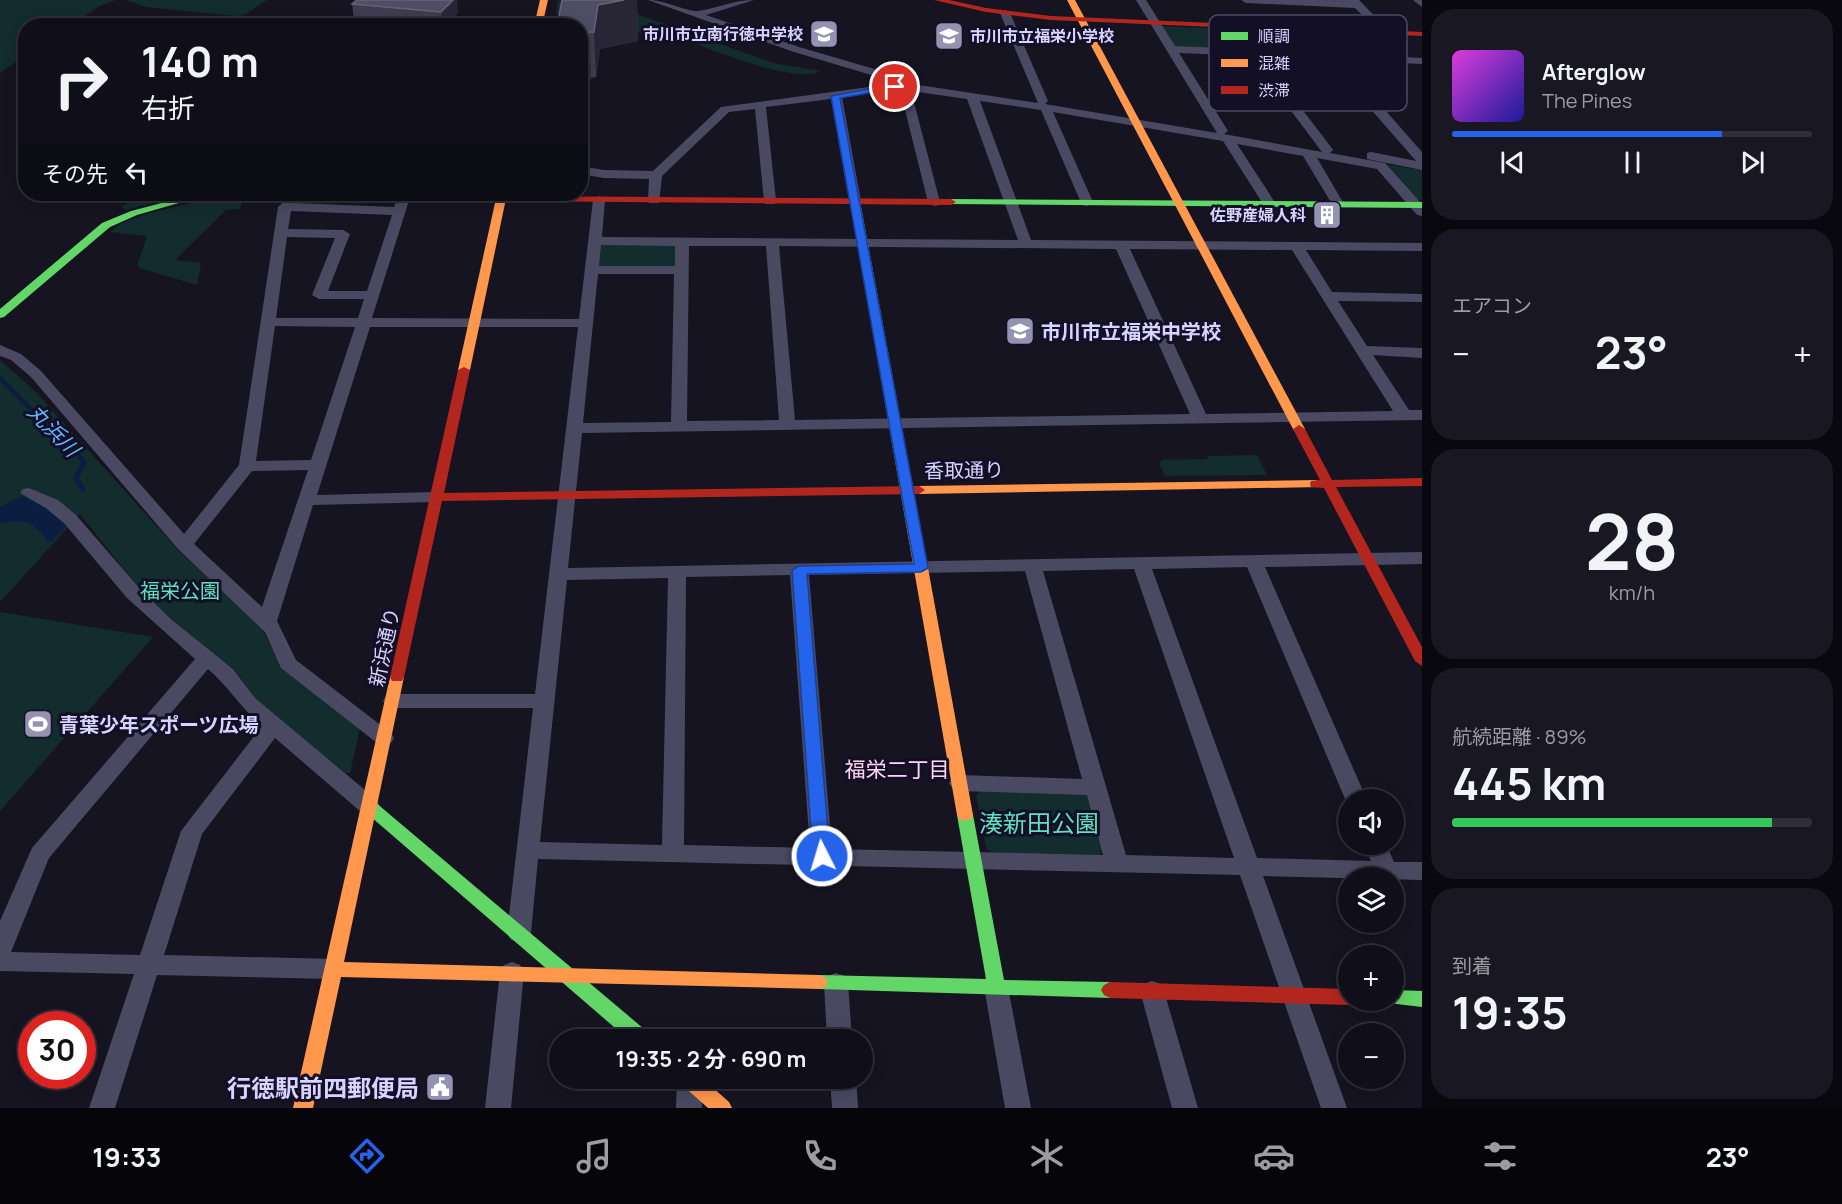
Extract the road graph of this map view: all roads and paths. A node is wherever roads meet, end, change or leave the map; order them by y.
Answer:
1 (544, 0) edge
2 (679, 0) edge
3 (749, 0) edge
4 (938, 0) edge
5 (1071, 0) edge
6 (1141, 0) edge
7 (1246, 0) edge
8 (1418, 0) edge
9 (658, 2) edge
10 (1356, 2) edge
11 (1422, 4) edge
12 (1005, 13) junction
13 (694, 15) junction
14 (1369, 15) edge
15 (540, 18) edge
16 (1081, 20) junction
17 (1154, 23) junction
18 (1209, 25) edge
19 (1407, 34) edge
20 (1422, 34) edge
21 (1170, 49) junction
22 (1209, 51) edge
23 (1418, 61) edge
24 (1422, 69) edge
25 (903, 84) junction
26 (836, 96) junction
27 (972, 96) junction
28 (760, 104) junction
29 (1043, 104) junction
30 (1209, 110) edge
31 (1209, 111) edge
32 (1297, 111) edge
33 (1379, 111) edge
34 (1133, 118) junction
35 (1224, 134) junction
36 (668, 143) dead end
37 (685, 146) junction
38 (1327, 150) junction
39 (1307, 152) junction
40 (1422, 160) edge
41 (1422, 166) edge
42 (588, 171) edge
43 (656, 175) junction
44 (588, 200) edge
45 (599, 200) junction
46 (654, 200) junction
47 (179, 201) edge
48 (291, 201) edge
49 (403, 201) edge
50 (500, 201) edge
51 (770, 201) junction
52 (855, 201) junction
53 (934, 202) junction
54 (1010, 202) junction
55 (1087, 202) junction
56 (1178, 203) junction
57 (1270, 204) junction
58 (1338, 204) junction
59 (285, 207) junction
60 (1420, 207) edge
61 (400, 211) junction
62 (281, 233) junction
63 (594, 241) junction
64 (682, 241) junction
65 (772, 242) junction
66 (862, 242) junction
67 (1026, 244) junction
68 (1121, 244) junction
69 (1201, 245) junction
70 (1296, 246) junction
71 (1422, 247) edge
72 (591, 270) junction
73 (682, 270) junction
74 (373, 295) junction
75 (1328, 296) junction
76 (1422, 298) edge
77 (0, 315) edge
78 (268, 322) junction
79 (364, 323) junction
80 (474, 323) junction
81 (585, 323) junction
82 (0, 350) edge
83 (1362, 350) junction
84 (1422, 353) edge
85 (1404, 415) junction
86 (1422, 415) edge
87 (1292, 417) junction
88 (1200, 419) junction
89 (895, 424) junction
90 (787, 425) junction
91 (679, 427) junction
92 (573, 428) junction
93 (318, 465) junction
94 (247, 466) junction
95 (1422, 482) edge
96 (1327, 484) junction
97 (907, 490) junction
98 (29, 493) dead end
99 (566, 495) junction
100 (435, 497) junction
101 (306, 500) junction
102 (184, 545) junction
103 (1422, 558) edge
104 (1368, 559) junction
105 (1254, 561) junction
106 (1142, 564) junction
107 (1033, 566) junction
108 (921, 568) junction
109 (799, 570) junction
110 (677, 572) junction
111 (557, 574) junction
112 (267, 622) junction
113 (207, 657) junction
114 (1422, 661) edge
115 (393, 701) junction
116 (544, 701) junction
117 (273, 726) junction
118 (384, 738) junction
119 (960, 783) junction
120 (1095, 787) junction
121 (1351, 789) edge
122 (369, 806) junction
123 (528, 850) junction
124 (673, 853) junction
125 (822, 856) junction
126 (974, 860) junction
127 (1117, 864) junction
128 (1248, 867) junction
129 (1338, 869) edge
130 (1404, 870) edge
131 (1422, 871) edge
132 (519, 933) junction
133 (0, 949) edge
134 (0, 961) edge
135 (148, 965) junction
136 (334, 969) junction
137 (512, 972) junction
138 (567, 974) junction
139 (836, 983) junction
140 (996, 987) junction
141 (1152, 991) junction
142 (1295, 995) junction
143 (1338, 997) edge
144 (1404, 998) edge
145 (1422, 999) edge
146 (630, 1029) edge
147 (839, 1029) edge
148 (689, 1089) edge
149 (700, 1089) edge
150 (844, 1089) edge
151 (102, 1108) edge
152 (303, 1108) edge
153 (498, 1108) edge
154 (689, 1108) edge
155 (722, 1108) edge
156 (845, 1108) edge
157 (1018, 1108) edge
158 (1185, 1108) edge
159 (1334, 1108) edge

1 - 15 street
2 - 9 street
3 - 13 street
4 - 12 street
5 - 16 street
6 - 17 street
7 - 10 street
8 - 11 street
9 - 13 street
10 - 14 street
12 - 16 street
12 - 29 street
13 - 25 street
16 - 17 street
16 - 34 street
17 - 18 street
17 - 21 street
19 - 20 street
21 - 22 street
21 - 30 street
23 - 24 street
25 - 26 street
25 - 27 street
25 - 29 street
25 - 53 street
26 - 28 street
26 - 52 street
27 - 29 street
27 - 54 street
28 - 37 street
28 - 51 street
29 - 34 street
29 - 55 street
31 - 35 street
32 - 38 street
33 - 40 street
34 - 35 street
34 - 56 street
35 - 38 street
35 - 39 street
35 - 57 street
36 - 37 street
37 - 43 street
38 - 41 street
39 - 58 street
39 - 60 street
42 - 43 street
43 - 46 street
44 - 45 street
45 - 46 street
45 - 63 street
46 - 51 street
47 - 77 street
48 - 59 street
49 - 61 street
50 - 80 street, 新浜通り
51 - 52 street
52 - 53 street
52 - 66 street
53 - 54 street
54 - 55 street
54 - 67 street
55 - 56 street
56 - 57 street
56 - 69 street
57 - 58 street
58 - 60 street
59 - 61 street
59 - 62 street
61 - 74 street
62 - 74 street
62 - 78 street
63 - 64 street
63 - 72 street
64 - 65 street
64 - 73 street
65 - 66 street
65 - 90 street
66 - 67 street
66 - 89 street
67 - 68 street
68 - 69 street
68 - 88 street
69 - 70 street
69 - 87 street
70 - 71 street
70 - 75 street
72 - 73 street
72 - 81 street
73 - 91 street
74 - 79 street
75 - 76 street
75 - 83 street
78 - 79 street
78 - 94 street
79 - 80 street
79 - 93 street
80 - 81 street
80 - 100 street, 新浜通り
81 - 92 street
82 - 102 street
83 - 84 street
83 - 85 street
85 - 86 street
85 - 87 street
87 - 88 street
87 - 96 street
88 - 89 street
89 - 90 street
89 - 97 street
90 - 91 street
91 - 92 street
92 - 99 street
93 - 94 street
93 - 101 street
94 - 102 street
95 - 96 street, 香取通り
96 - 97 street, 香取通り
96 - 104 street
97 - 99 street, 香取通り
97 - 108 street
98 - 113 street
99 - 100 street, 香取通り
99 - 111 street
100 - 101 street
100 - 115 street, 新浜通り
101 - 112 street
102 - 112 street
103 - 104 street
104 - 105 street
104 - 114 street
105 - 106 street
105 - 121 street
106 - 107 street
106 - 128 street
107 - 108 street
107 - 120 street
108 - 109 street
108 - 119 street
109 - 110 street
109 - 125 street
110 - 111 street
110 - 124 street
111 - 116 street
112 - 118 street
113 - 117 street
113 - 133 street
115 - 116 street
115 - 118 street, 新浜通り
116 - 123 street
117 - 122 street
117 - 135 street
118 - 122 street, 新浜通り
119 - 120 street
119 - 126 street
120 - 127 street
122 - 132 street
122 - 136 street, 新浜通り
123 - 124 street
123 - 132 street
124 - 125 street
125 - 126 street
126 - 127 street
126 - 140 street
127 - 128 street
128 - 129 street
128 - 142 street
130 - 131 street
132 - 138 street
134 - 135 street
135 - 136 street
135 - 151 street
136 - 137 street
136 - 152 street, 新浜通り
137 - 138 street
137 - 153 street
138 - 139 street
138 - 146 street
139 - 140 street
139 - 147 street
140 - 141 street
140 - 157 street
141 - 142 street
141 - 158 street
142 - 143 street
142 - 159 street
144 - 145 street
148 - 154 street
149 - 155 street
150 - 156 street

